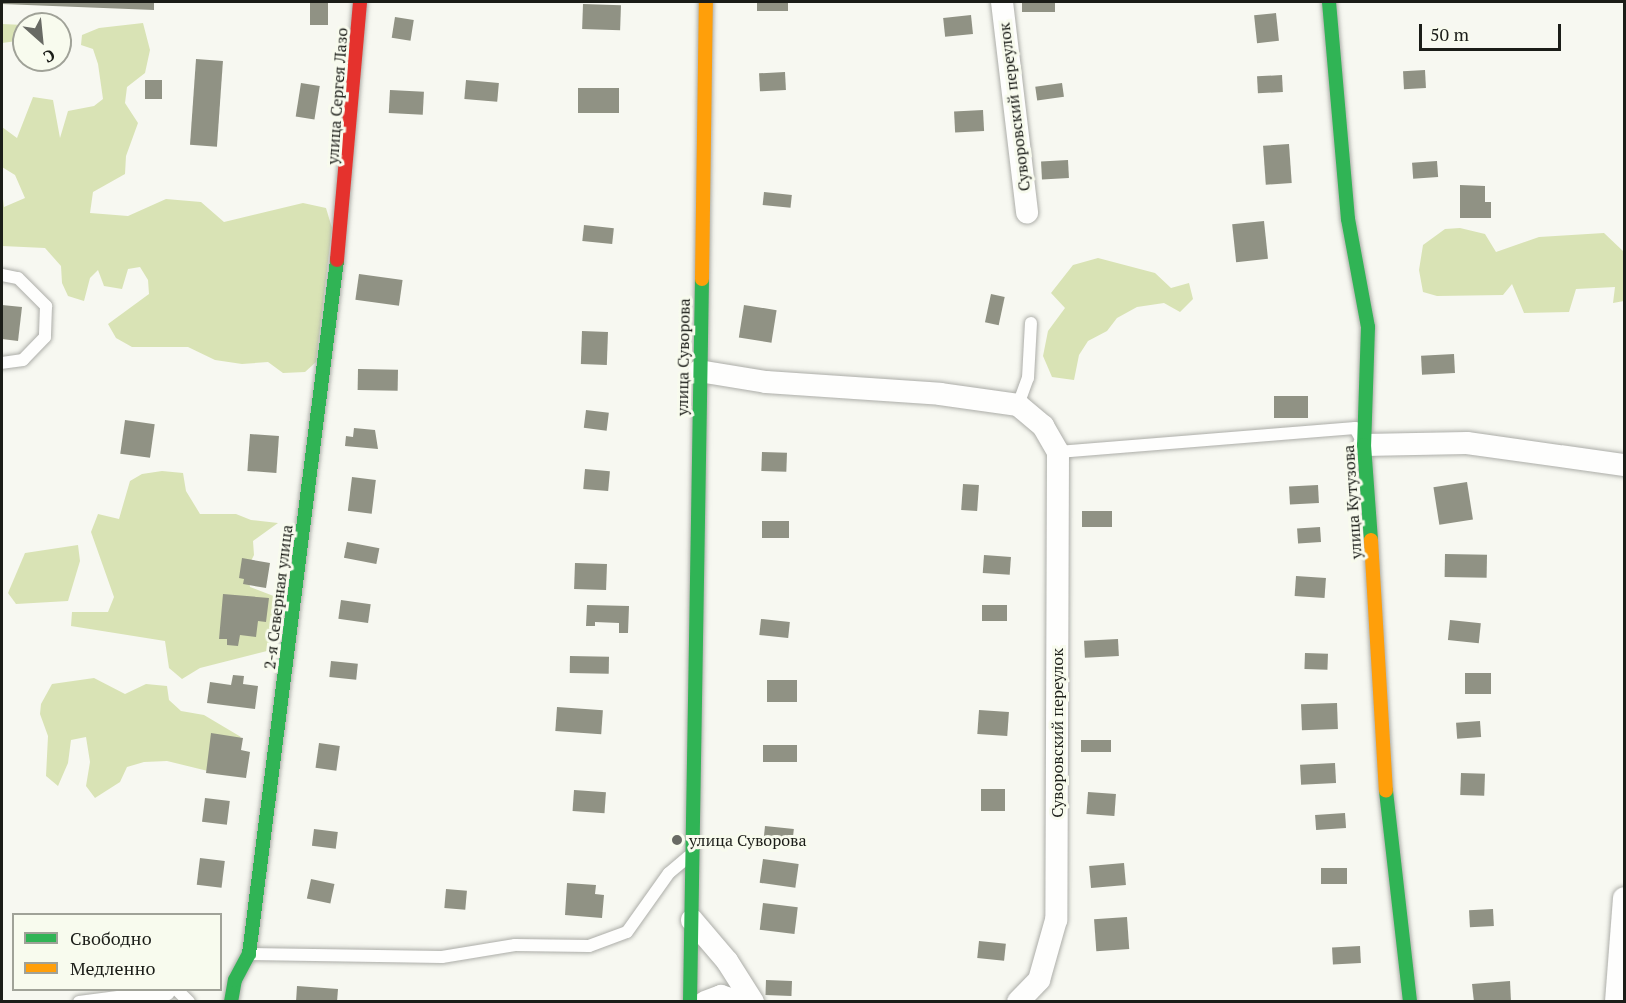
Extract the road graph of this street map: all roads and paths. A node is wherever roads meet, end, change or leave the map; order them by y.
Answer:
1 (360, 2) edge
2 (706, 2) edge
3 (1002, 2) edge
4 (1329, 2) edge
5 (346, 192) joint
6 (1027, 213) dead end
7 (2, 275) edge
8 (1031, 323) dead end
9 (2, 363) edge
10 (699, 371) junction
11 (1018, 405) junction
12 (1364, 445) junction
13 (1058, 452) junction
14 (1624, 465) edge
15 (691, 854) junction
16 (1624, 898) edge
17 (692, 920) junction
18 (249, 954) junction
19 (1622, 970) edge
20 (229, 988) edge
21 (178, 991) edge
22 (148, 995) edge
23 (79, 1002) edge
24 (189, 1002) edge
25 (690, 1002) edge
26 (705, 1002) edge
27 (741, 1002) edge
28 (753, 1002) edge
29 (1018, 1002) edge
30 (1410, 1002) edge
31 (1616, 1002) edge

1 - 5 street, улица Сергея Лазо
2 - 10 street, улица Суворова
3 - 6 street, Суворовский переулок
4 - 12 street, улица Кутузова
5 - 18 street, 2-я Северная улица
7 - 9 lane
8 - 11 lane
10 - 11 street
10 - 15 street, улица Суворова
11 - 13 street
12 - 13 lane
12 - 14 street
12 - 30 street, улица Кутузова
13 - 29 street, Суворовский переулок
15 - 17 street, улица Суворова
15 - 18 lane
16 - 19 street
17 - 25 street, улица Суворова
17 - 28 street
18 - 20 street, 2-я Северная улица
19 - 31 street
21 - 24 lane
22 - 23 lane
26 - 27 street

